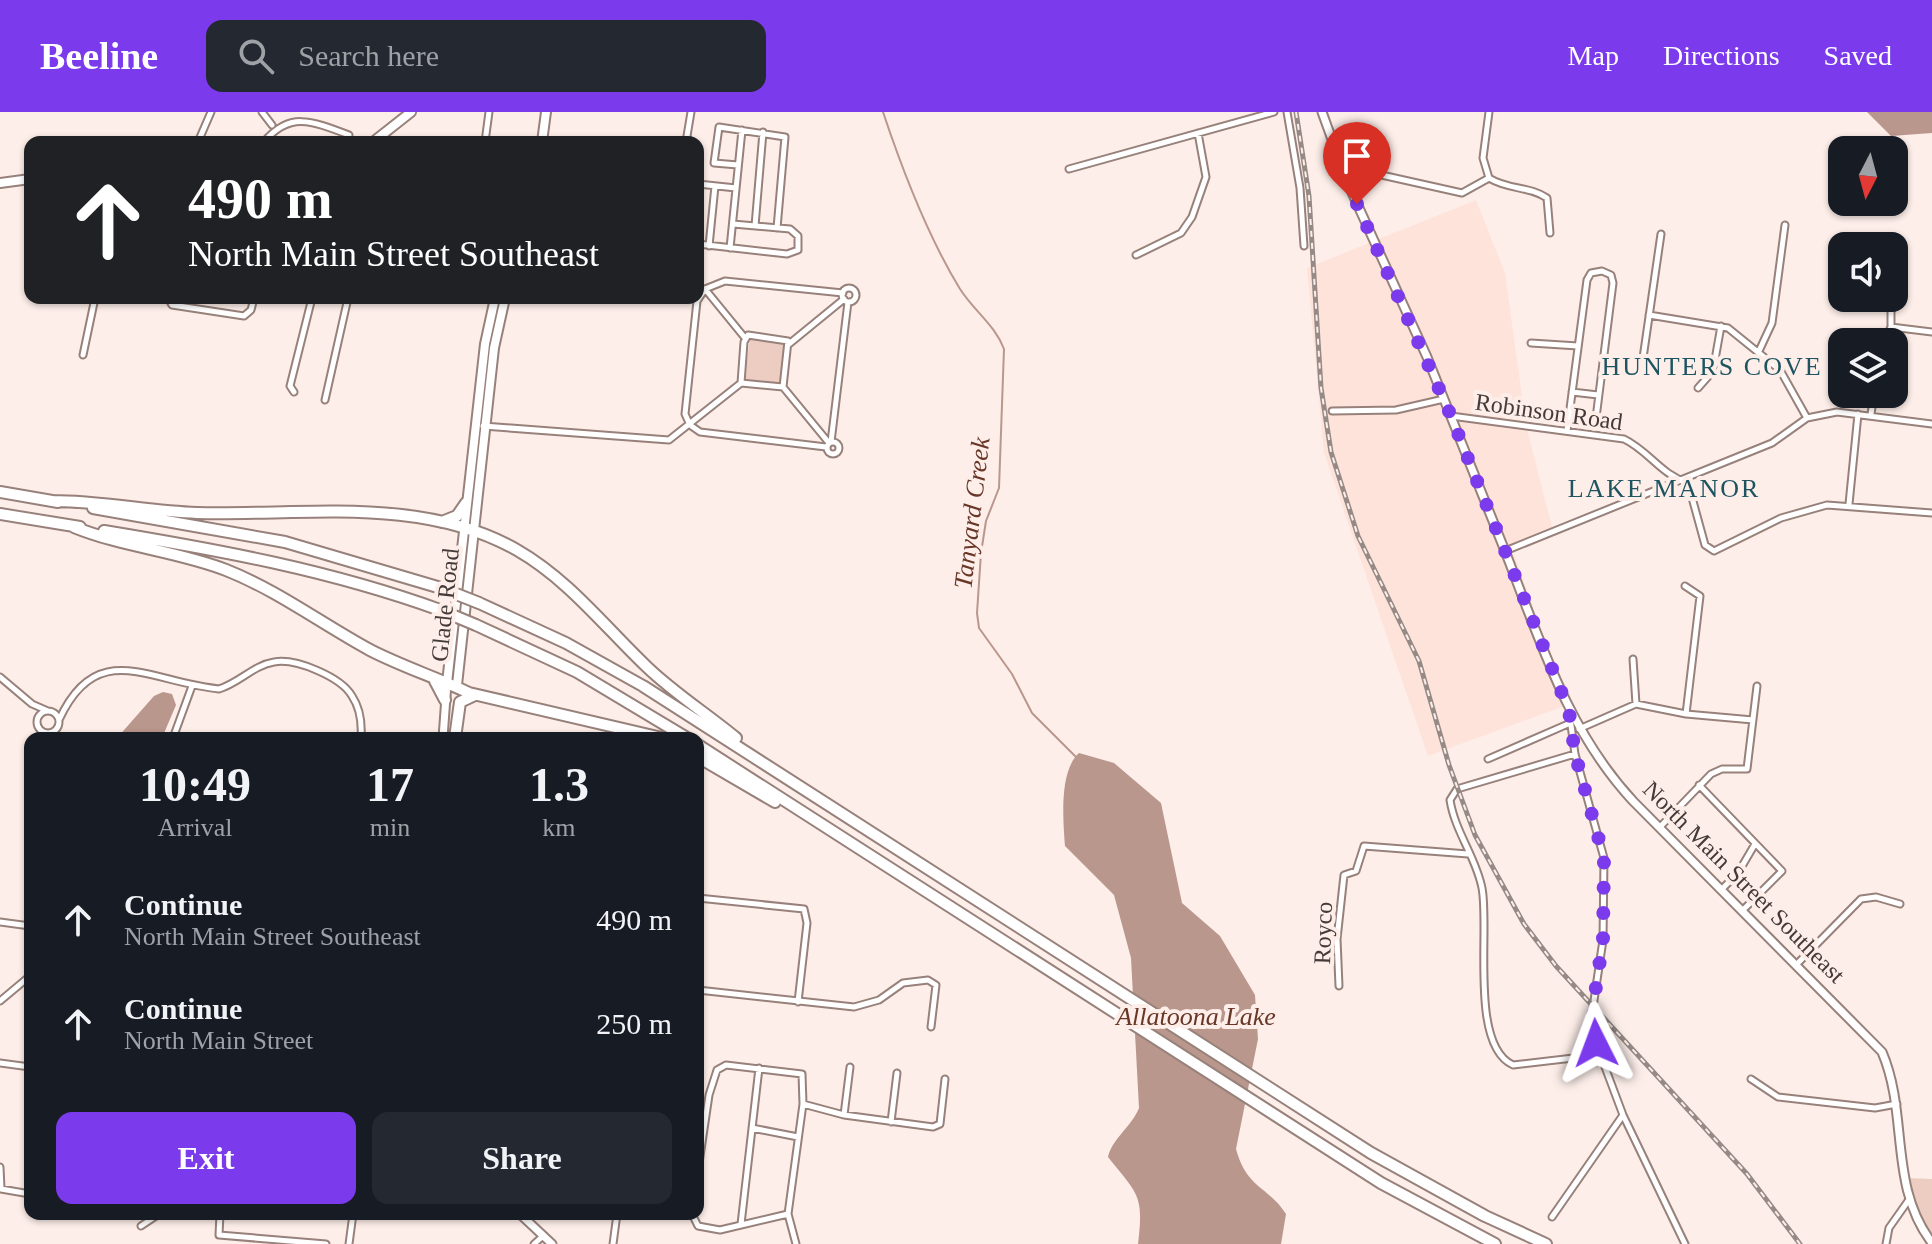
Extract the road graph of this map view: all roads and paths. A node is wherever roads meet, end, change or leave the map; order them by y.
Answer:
1 (211, 112) edge
2 (262, 112) edge
3 (411, 112) edge
4 (489, 112) edge
5 (546, 112) edge
6 (1274, 112) edge
7 (1287, 112) edge
8 (1322, 112) edge
9 (1489, 112) edge
10 (299, 113) edge
11 (690, 113) edge
12 (278, 119) dead end
13 (272, 125) junction
14 (742, 130) junction
15 (763, 132) junction
16 (1198, 133) junction
17 (349, 135) dead end
18 (201, 136) edge
19 (267, 136) edge
20 (386, 136) edge
21 (486, 136) edge
22 (543, 136) edge
23 (687, 136) edge
24 (738, 165) junction
25 (1069, 169) dead end
26 (1489, 178) junction
27 (24, 180) edge
28 (0, 183) edge
29 (704, 185) edge
30 (715, 186) junction
31 (1349, 186) junction
32 (736, 188) junction
33 (733, 224) junction
34 (1785, 225) dead end
35 (755, 226) junction
36 (777, 228) junction
37 (1550, 233) dead end
38 (1661, 234) dead end
39 (704, 245) edge
40 (709, 246) junction
41 (1304, 246) dead end
42 (730, 248) junction
43 (1136, 255) dead end
44 (705, 289) joint
45 (845, 298) junction
46 (94, 304) edge
47 (171, 304) edge
48 (252, 304) edge
49 (310, 304) edge
50 (347, 304) edge
51 (494, 304) edge
52 (504, 304) edge
53 (697, 304) edge
54 (1891, 312) edge
55 (1649, 315) junction
56 (1721, 326) junction
57 (1891, 327) joint
58 (1932, 332) edge
59 (745, 339) junction
60 (1531, 343) dead end
61 (789, 344) junction
62 (1578, 346) junction
63 (1759, 351) junction
64 (83, 355) dead end
65 (1642, 365) dead end
66 (741, 383) junction
67 (783, 387) junction
68 (1698, 388) dead end
69 (294, 392) dead end
70 (1572, 392) junction
71 (1598, 395) junction
72 (1444, 399) junction
73 (325, 400) dead end
74 (1872, 408) edge
75 (1332, 411) dead end
76 (1858, 414) junction
77 (1871, 414) junction
78 (1451, 416) junction
79 (1596, 418) dead end
80 (1807, 418) junction
81 (1932, 424) edge
82 (690, 425) junction
83 (480, 427) junction
84 (1567, 431) junction
85 (829, 444) junction
86 (1677, 479) junction
87 (0, 492) edge
88 (52, 501) junction
89 (466, 503) junction
90 (1849, 505) junction
91 (1932, 513) edge
92 (0, 514) edge
93 (441, 522) junction
94 (74, 527) junction
95 (468, 529) junction
96 (1505, 551) junction
97 (1685, 586) dead end
98 (1633, 659) dead end
99 (0, 677) edge
100 (435, 681) junction
101 (452, 684) junction
102 (192, 686) junction
103 (1757, 686) dead end
104 (206, 687) junction
105 (475, 695) junction
106 (188, 697) junction
107 (32, 704) junction
108 (1636, 704) junction
109 (66, 705) junction
110 (445, 705) junction
111 (50, 711) junction
112 (1569, 711) junction
113 (1686, 714) junction
114 (38, 718) junction
115 (1753, 720) junction
116 (59, 723) junction
117 (1568, 724) junction
118 (1578, 729) junction
119 (46, 732) edge
120 (49, 732) edge
121 (60, 732) edge
122 (175, 732) edge
123 (361, 732) edge
124 (442, 732) edge
125 (453, 732) edge
126 (454, 732) edge
127 (636, 732) edge
128 (677, 732) edge
129 (704, 749) edge
130 (1575, 754) junction
131 (1488, 759) dead end
132 (704, 760) edge
133 (764, 762) junction
134 (1699, 785) junction
135 (1660, 827) junction
136 (841, 837) junction
137 (1755, 844) junction
138 (1468, 854) junction
139 (1722, 889) junction
140 (704, 899) edge
141 (1900, 904) dead end
142 (1743, 910) junction
143 (0, 922) edge
144 (24, 925) edge
145 (1797, 964) junction
146 (24, 981) edge
147 (1339, 986) dead end
148 (704, 991) edge
149 (0, 1001) edge
150 (798, 1002) junction
151 (931, 1027) dead end
152 (1599, 1055) junction
153 (0, 1063) edge
154 (24, 1066) edge
155 (850, 1067) dead end
156 (759, 1068) junction
157 (897, 1073) dead end
158 (945, 1079) dead end
159 (1751, 1079) dead end
160 (803, 1104) junction
161 (1898, 1104) junction
162 (844, 1115) junction
163 (1623, 1115) junction
164 (891, 1122) junction
165 (752, 1128) junction
166 (704, 1134) edge
167 (798, 1137) junction
168 (0, 1167) edge
169 (24, 1193) edge
170 (1908, 1201) junction
171 (788, 1214) junction
172 (1552, 1217) dead end
173 (150, 1220) edge
174 (220, 1220) edge
175 (352, 1220) edge
176 (526, 1220) edge
177 (616, 1220) edge
178 (694, 1220) edge
179 (741, 1224) junction
180 (141, 1226) dead end
181 (543, 1236) junction
182 (1932, 1243) edge
183 (326, 1244) edge
184 (349, 1244) edge
185 (534, 1244) edge
186 (552, 1244) edge
187 (613, 1244) edge
188 (796, 1244) edge
189 (1495, 1244) edge
190 (1546, 1244) edge
191 (1685, 1244) edge
192 (1886, 1244) edge

1 - 18 street
2 - 13 street
3 - 20 main road
4 - 21 street
5 - 22 main road
6 - 16 street
7 - 41 street
8 - 31 street, North Main Street Southeast
9 - 26 street
10 - 17 street
11 - 23 street
12 - 13 street
13 - 19 street
14 - 15 street
14 - 24 street
14 - 24 street
15 - 35 street
15 - 36 street
16 - 25 street
16 - 43 street
24 - 32 street
26 - 31 street
26 - 37 street
27 - 28 main road
29 - 30 street
30 - 32 street
30 - 40 street
31 - 72 street, North Main Street Southeast
32 - 33 street
33 - 35 street
33 - 42 street
34 - 63 street
35 - 36 street
36 - 42 street
38 - 55 street
39 - 40 street
40 - 42 street
44 - 45 street
44 - 59 street
45 - 61 street
45 - 85 street
46 - 64 street
47 - 48 street
49 - 69 street
50 - 73 street
51 - 83 main road
52 - 83 main road
53 - 82 street
54 - 57 street
55 - 56 street
55 - 65 street
56 - 63 street
56 - 68 street
57 - 58 street
59 - 61 street
59 - 66 street
60 - 62 street
61 - 67 street
62 - 70 street
62 - 71 street
63 - 80 street
66 - 67 street
66 - 82 street
67 - 85 street
70 - 71 street
70 - 84 street
71 - 79 street
72 - 75 street
72 - 78 street, North Main Street Southeast
74 - 77 street
76 - 77 street
76 - 80 street
76 - 90 street
77 - 81 street
78 - 84 street, Robinson Road
78 - 96 street, North Main Street Southeast
80 - 86 street
82 - 83 street
82 - 85 street
83 - 89 main road
83 - 95 main road
84 - 86 street, Robinson Road
86 - 90 street
86 - 96 street
87 - 88 highway
88 - 93 highway
88 - 133 highway, bridge
89 - 93 highway
89 - 95 main road
90 - 91 street
92 - 94 highway
93 - 95 highway
94 - 100 highway
94 - 128 highway, bridge
95 - 101 main road, Glade Road
95 - 101 main road, Glade Road
95 - 133 highway
96 - 112 street, North Main Street Southeast
97 - 113 street
98 - 108 street
99 - 107 street
100 - 101 highway
100 - 110 highway
101 - 105 highway
101 - 110 street
101 - 125 street
102 - 104 street
102 - 106 street
102 - 109 street
103 - 115 street
104 - 106 street
104 - 123 street
105 - 126 highway
105 - 127 highway
106 - 122 street
107 - 111 street
107 - 114 street
108 - 113 street
108 - 118 street
109 - 111 street
109 - 116 street
110 - 124 street
111 - 114 street
111 - 116 street
112 - 117 street
112 - 118 street, North Main Street Southeast
113 - 115 street
114 - 119 street
115 - 134 street
116 - 120 street
116 - 121 street
117 - 130 street
117 - 131 street
118 - 135 street, North Main Street Southeast
129 - 136 highway
130 - 138 street
130 - 152 street
132 - 136 highway
133 - 190 highway
134 - 135 street
134 - 137 street
135 - 139 street, North Main Street Southeast
136 - 189 highway
137 - 139 street
137 - 142 street
138 - 147 street, Royco
138 - 152 street
139 - 142 street, North Main Street Southeast
140 - 150 street
141 - 145 street
142 - 145 street, North Main Street Southeast
143 - 144 street
145 - 161 street, North Main Street Southeast
146 - 149 street
148 - 150 street
150 - 151 street
152 - 163 street
153 - 154 street
155 - 162 street
156 - 160 street
156 - 165 street
156 - 166 street
157 - 164 street
158 - 164 street
159 - 161 street
160 - 162 street
160 - 167 street
161 - 170 street, North Main Street Southeast
162 - 164 street
163 - 172 street
163 - 191 street
165 - 167 street
165 - 179 street
167 - 171 street
168 - 169 street
170 - 182 street, North Main Street Southeast
170 - 192 street
171 - 179 street
171 - 188 street
173 - 180 street
174 - 183 street
175 - 184 street
176 - 181 street
177 - 187 street
178 - 179 street
181 - 185 street
181 - 186 street

